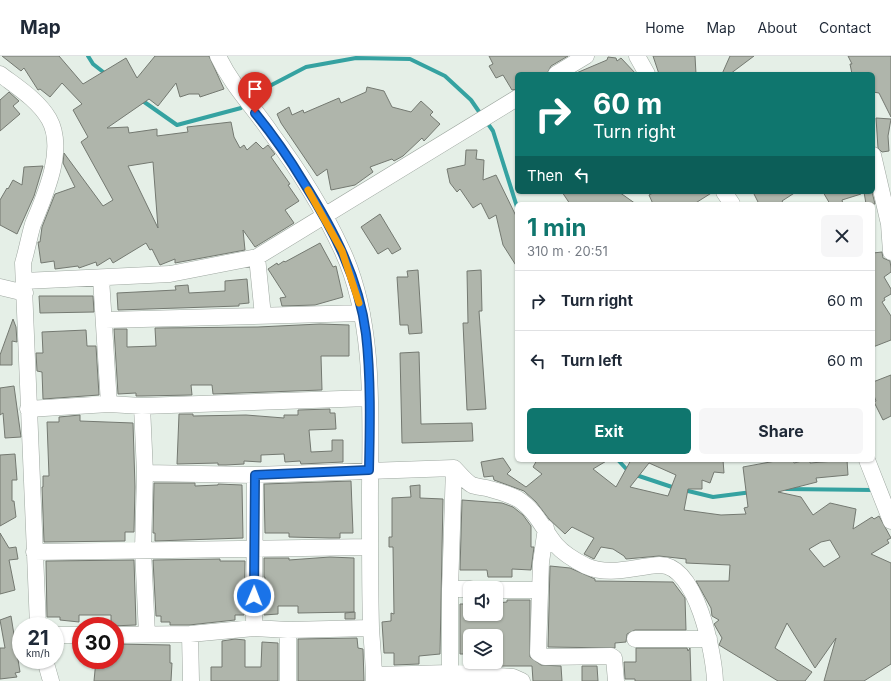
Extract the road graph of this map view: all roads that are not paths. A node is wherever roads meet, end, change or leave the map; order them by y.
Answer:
1 (218, 56) edge
2 (586, 56) edge
3 (636, 56) edge
4 (559, 72) edge
5 (646, 72) edge
6 (0, 74) edge
7 (515, 99) edge
8 (875, 164) edge
9 (323, 215) junction
10 (891, 252) edge
11 (257, 257) junction
12 (102, 278) junction
13 (0, 287) edge
14 (24, 287) junction
15 (362, 313) junction
16 (263, 316) junction
17 (105, 320) junction
18 (370, 398) junction
19 (109, 404) junction
20 (142, 406) junction
21 (28, 409) junction
22 (869, 462) edge
23 (454, 468) junction
24 (369, 470) junction
25 (145, 473) junction
26 (255, 475) junction
27 (891, 521) edge
28 (546, 528) junction
29 (370, 547) junction
30 (143, 549) junction
31 (255, 549) junction
32 (34, 552) junction
33 (450, 589) junction
34 (463, 589) edge
35 (503, 590) edge
36 (540, 590) junction
37 (38, 617) edge
38 (254, 628) junction
39 (371, 628) junction
40 (288, 630) junction
41 (190, 634) junction
42 (124, 635) edge
43 (147, 635) junction
44 (635, 639) dead end
45 (709, 639) junction
46 (47, 669) edge
47 (450, 673) junction
48 (374, 678) edge
49 (50, 681) edge
50 (191, 681) edge
51 (288, 681) edge
52 (522, 681) edge
53 (616, 681) edge
54 (715, 681) edge

1 - 9 street
2 - 4 street
3 - 5 street
6 - 14 street
7 - 9 street
8 - 10 street
9 - 11 street
9 - 15 street
11 - 12 street
11 - 16 street
12 - 14 street
12 - 17 street
13 - 14 street
14 - 21 street
15 - 16 street
15 - 18 street
16 - 17 street
17 - 19 street
18 - 20 street
18 - 24 street
19 - 20 street
19 - 21 street
20 - 25 street
21 - 32 street
22 - 27 street
23 - 24 street
23 - 28 street
23 - 33 street
24 - 26 street
24 - 29 street
25 - 26 street
25 - 30 street
26 - 31 street
28 - 36 street
28 - 45 street
29 - 31 street
29 - 39 street
30 - 31 street
30 - 32 street
30 - 43 street
31 - 38 street
32 - 37 street
33 - 34 street
33 - 47 street
35 - 36 street
36 - 53 street
38 - 40 street
38 - 41 street
39 - 40 street
39 - 48 street
40 - 51 street
41 - 43 street
41 - 50 street
42 - 43 street
44 - 45 street
45 - 54 street
46 - 49 street
47 - 48 street
47 - 52 street

